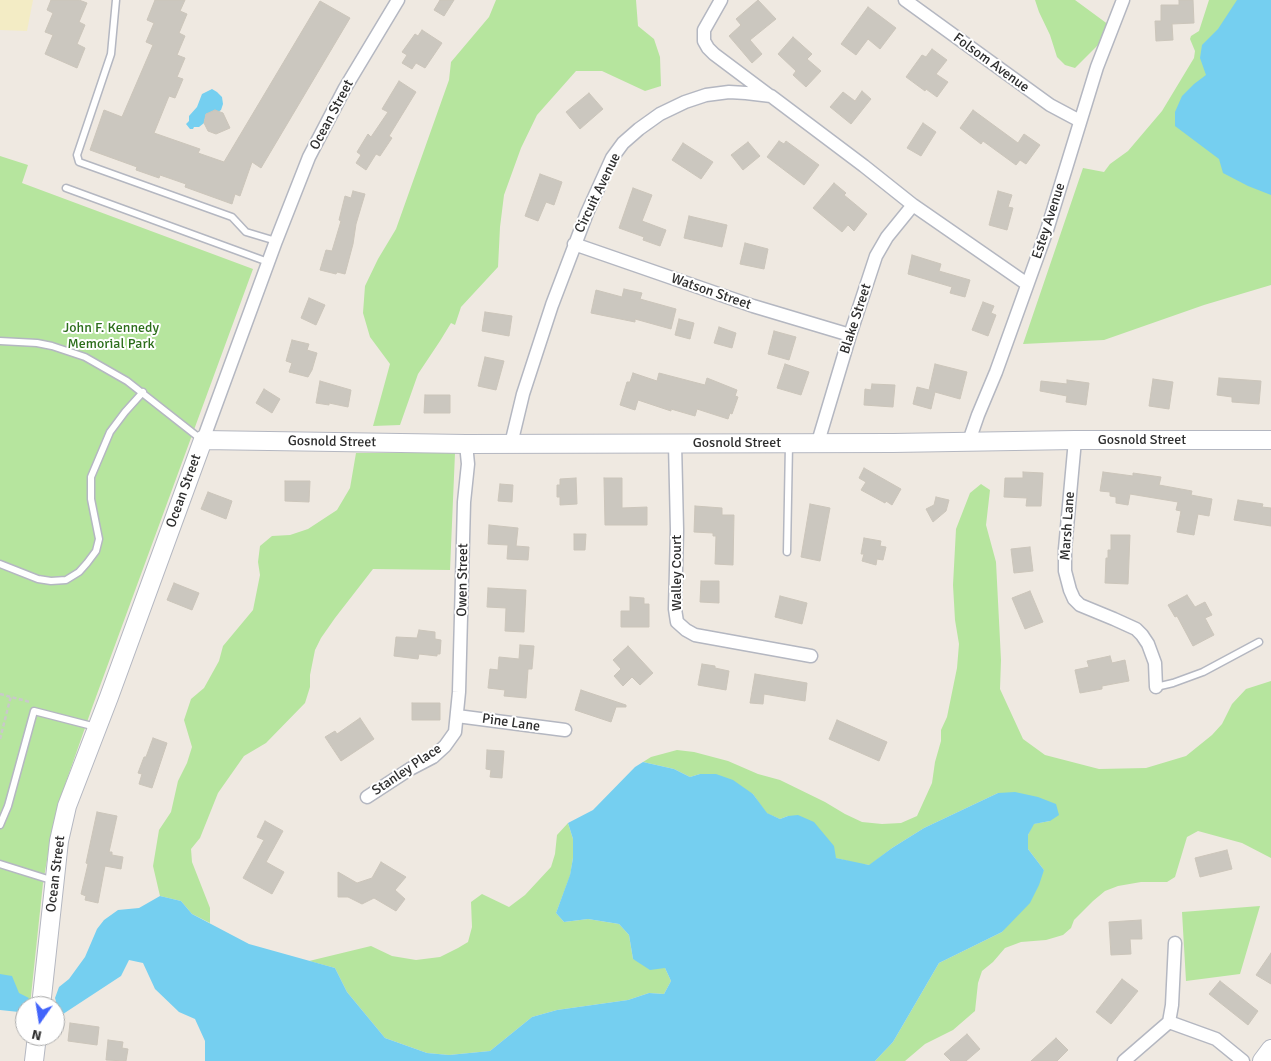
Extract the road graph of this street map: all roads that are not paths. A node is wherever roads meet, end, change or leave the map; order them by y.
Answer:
1 (116, 0) edge
2 (398, 0) edge
3 (721, 0) edge
4 (905, 0) edge
5 (1123, 0) edge
6 (771, 96) junction
7 (1080, 121) junction
8 (66, 188) dead end
9 (914, 205) junction
10 (276, 241) junction
11 (574, 244) junction
12 (268, 262) junction
13 (1028, 284) junction
14 (850, 334) junction
15 (0, 341) edge
16 (143, 392) junction
17 (203, 440) junction
18 (1075, 440) junction
19 (1271, 440) edge
20 (970, 441) junction
21 (818, 442) junction
22 (675, 443) junction
23 (790, 443) junction
24 (466, 444) junction
25 (511, 444) junction
26 (787, 552) dead end
27 (0, 564) edge
28 (1259, 642) dead end
29 (811, 656) dead end
30 (1156, 686) joint
31 (457, 716) junction
32 (97, 727) junction
33 (565, 730) dead end
34 (367, 797) dead end
35 (0, 826) edge
36 (0, 864) edge
37 (55, 881) junction
38 (1175, 943) dead end
39 (42, 996) edge
40 (1169, 1022) junction
41 (36, 1046) edge
42 (1271, 1049) edge
43 (34, 1061) edge
44 (1124, 1061) edge
45 (1243, 1061) edge
46 (1262, 1061) edge

1 - 10 lane
2 - 10 street, Ocean Street
3 - 6 street
4 - 7 street, Folsom Avenue
5 - 7 street, Estey Avenue
6 - 9 street
6 - 11 street, Circuit Avenue
7 - 13 street, Estey Avenue
8 - 12 lane
9 - 13 street
9 - 14 street, Blake Street
10 - 12 street, Ocean Street
11 - 14 street, Watson Street
11 - 25 street, Circuit Avenue
12 - 17 street, Ocean Street
13 - 20 street, Estey Avenue
14 - 21 street, Blake Street
15 - 16 lane
16 - 17 lane
16 - 27 lane
17 - 24 main road, Gosnold Street
17 - 32 main road, Ocean Street
18 - 19 main road, Gosnold Street
18 - 20 main road, Gosnold Street
18 - 30 street, Marsh Lane
20 - 21 main road, Gosnold Street
21 - 23 main road, Gosnold Street
22 - 23 main road, Gosnold Street
22 - 25 main road, Gosnold Street
22 - 29 street, Walley Court
23 - 26 lane
24 - 25 main road, Gosnold Street
24 - 31 street, Owen Street
28 - 30 lane
31 - 33 street, Pine Lane
31 - 34 street, Stanley Place
32 - 35 lane
32 - 37 main road, Ocean Street
36 - 37 lane
37 - 39 main road, Ocean Street
38 - 40 street
40 - 44 street
40 - 45 street
41 - 43 main road
42 - 46 main road

